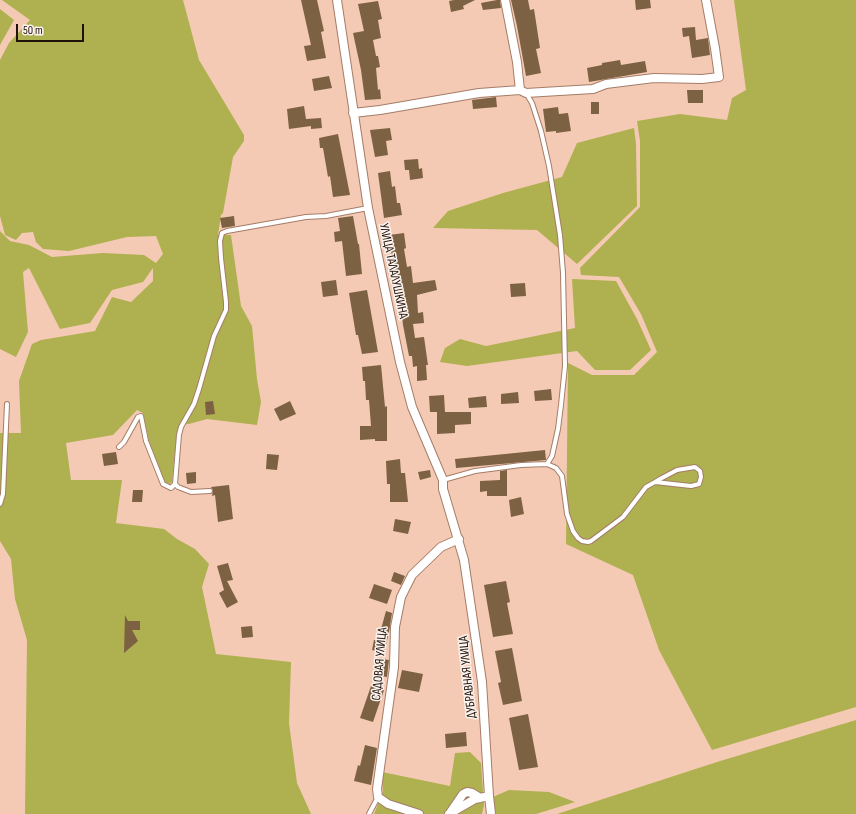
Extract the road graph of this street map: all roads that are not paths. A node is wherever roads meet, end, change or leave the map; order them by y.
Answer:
1 (337, 0) edge
2 (505, 0) edge
3 (706, 0) edge
4 (523, 91) junction
5 (353, 113) junction
6 (368, 208) junction
7 (7, 404) dead end
8 (119, 447) dead end
9 (547, 464) junction
10 (443, 480) junction
11 (655, 482) junction
12 (174, 484) junction
13 (210, 491) dead end
14 (0, 504) edge
15 (459, 539) junction
16 (488, 796) junction
17 (378, 797) junction
18 (369, 814) edge
19 (419, 814) edge
20 (450, 814) edge
21 (491, 814) edge

1 - 5 street, УЛИЦА ТАЛАЛУШКИНА
2 - 4 street
3 - 4 street
4 - 5 street
4 - 9 lane
5 - 6 street, УЛИЦА ТАЛАЛУШКИНА
6 - 10 street, УЛИЦА ТАЛАЛУШКИНА
6 - 12 lane
7 - 14 lane
8 - 12 lane
9 - 10 lane
9 - 11 lane
10 - 15 street, УЛИЦА ТАЛАЛУШКИНА
11 - 11 lane
12 - 13 lane
15 - 16 street, ДУБРАВНАЯ УЛИЦА
15 - 17 street, САДОВАЯ УЛИЦА
16 - 20 street
16 - 21 street, ДУБРАВНАЯ УЛИЦА
17 - 18 lane, САДОВАЯ УЛИЦА
17 - 19 street

